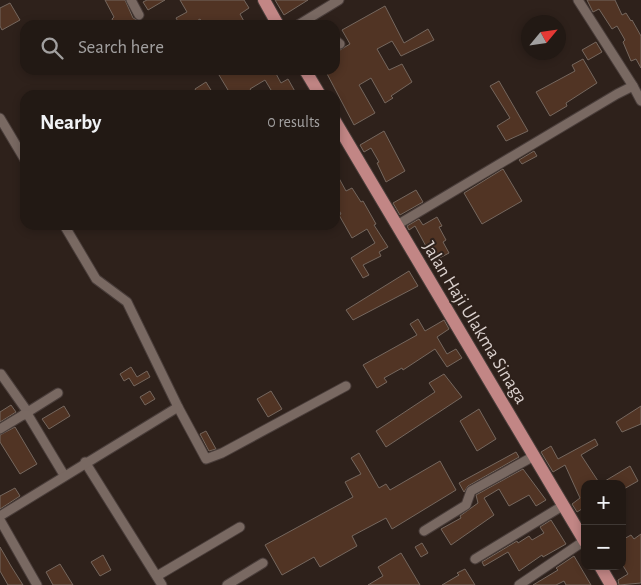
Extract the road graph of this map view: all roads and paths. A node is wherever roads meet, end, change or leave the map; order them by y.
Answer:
1 (131, 0) edge
2 (264, 0) edge
3 (339, 0) edge
4 (578, 0) edge
5 (139, 15) dead end
6 (275, 20) edge
7 (306, 20) edge
8 (309, 75) edge
9 (633, 86) junction
10 (317, 90) edge
11 (641, 101) edge
12 (0, 118) edge
13 (340, 129) edge
14 (20, 152) edge
15 (397, 225) junction
16 (67, 230) edge
17 (0, 374) edge
18 (346, 386) dead end
19 (58, 393) dead end
20 (178, 407) junction
21 (25, 413) junction
22 (0, 429) edge
23 (534, 456) junction
24 (85, 462) junction
25 (64, 475) junction
26 (564, 505) junction
27 (0, 516) edge
28 (0, 520) edge
29 (240, 528) dead end
30 (424, 531) dead end
31 (581, 536) edge
32 (581, 543) edge
33 (474, 559) dead end
34 (263, 563) dead end
35 (602, 570) edge
36 (157, 576) junction
37 (37, 585) edge
38 (162, 585) edge
39 (227, 585) edge
40 (519, 585) edge
41 (611, 585) edge

1 - 5 street
2 - 6 main road
3 - 7 street
4 - 9 street
8 - 10 main road
9 - 11 street
9 - 15 street
12 - 14 street
13 - 15 main road, Jalan Haji Ulakma Sinaga
15 - 23 main road, Jalan Haji Ulakma Sinaga
16 - 20 street
17 - 21 street
18 - 20 street
19 - 21 street
20 - 24 street
21 - 22 street
21 - 25 street
23 - 26 main road, Jalan Haji Ulakma Sinaga
23 - 30 street
24 - 25 street
24 - 36 street
25 - 27 street
26 - 31 main road, Jalan Haji Ulakma Sinaga
26 - 33 street
28 - 37 street
29 - 36 street
32 - 40 street
34 - 39 street
35 - 41 main road
36 - 38 street

